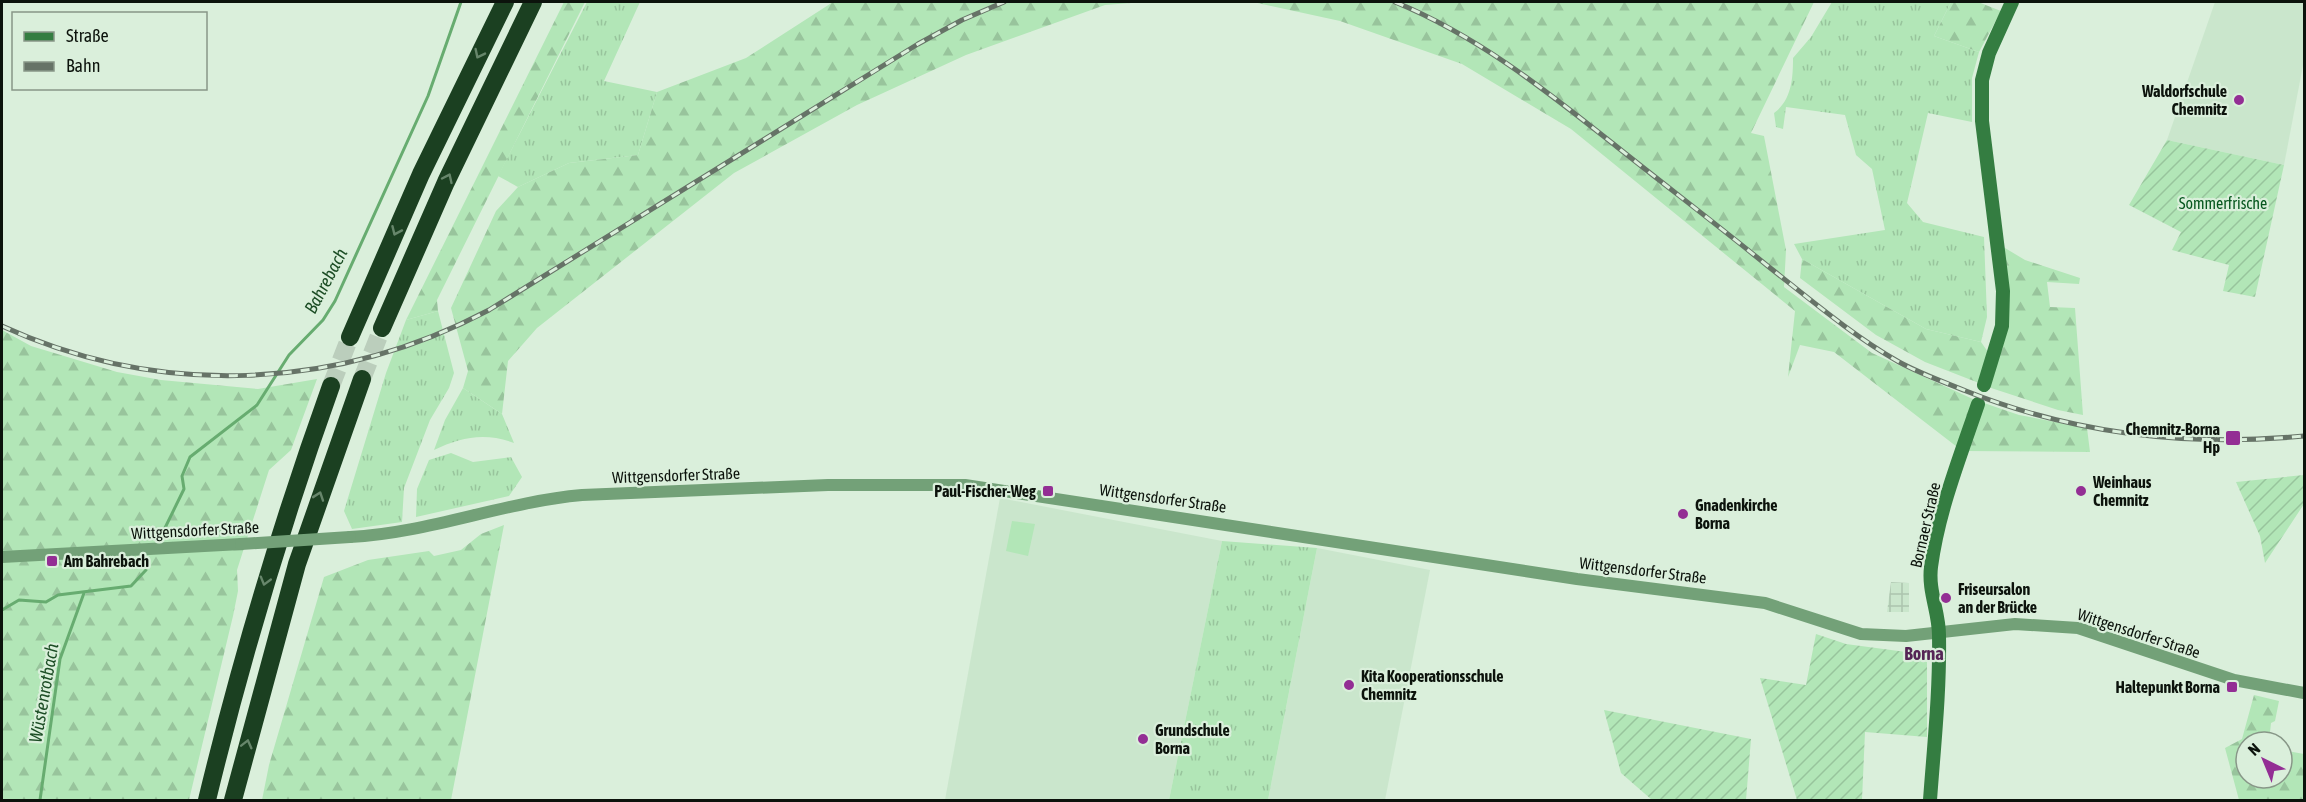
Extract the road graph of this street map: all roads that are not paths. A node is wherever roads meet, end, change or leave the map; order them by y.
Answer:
1 (505, 2) edge
2 (533, 2) edge
3 (2012, 2) edge
4 (382, 328) tunnel mouth
5 (350, 337) tunnel mouth
6 (362, 379) tunnel mouth
7 (1984, 385) dead end
8 (332, 386) tunnel mouth
9 (1978, 404) dead end
10 (2, 557) edge
11 (1939, 632) junction
12 (2304, 693) edge
13 (207, 801) edge
14 (233, 801) edge
15 (1930, 801) edge

1 -> 5 highway
4 -> 2 highway
3 - 7 main road
14 -> 6 highway
8 -> 13 highway
9 - 11 main road, Bornaer Straße
10 - 11 street, Wittgensdorfer Straße, bridge
11 - 12 street, Wittgensdorfer Straße
11 - 15 main road, Bornaer Straße

